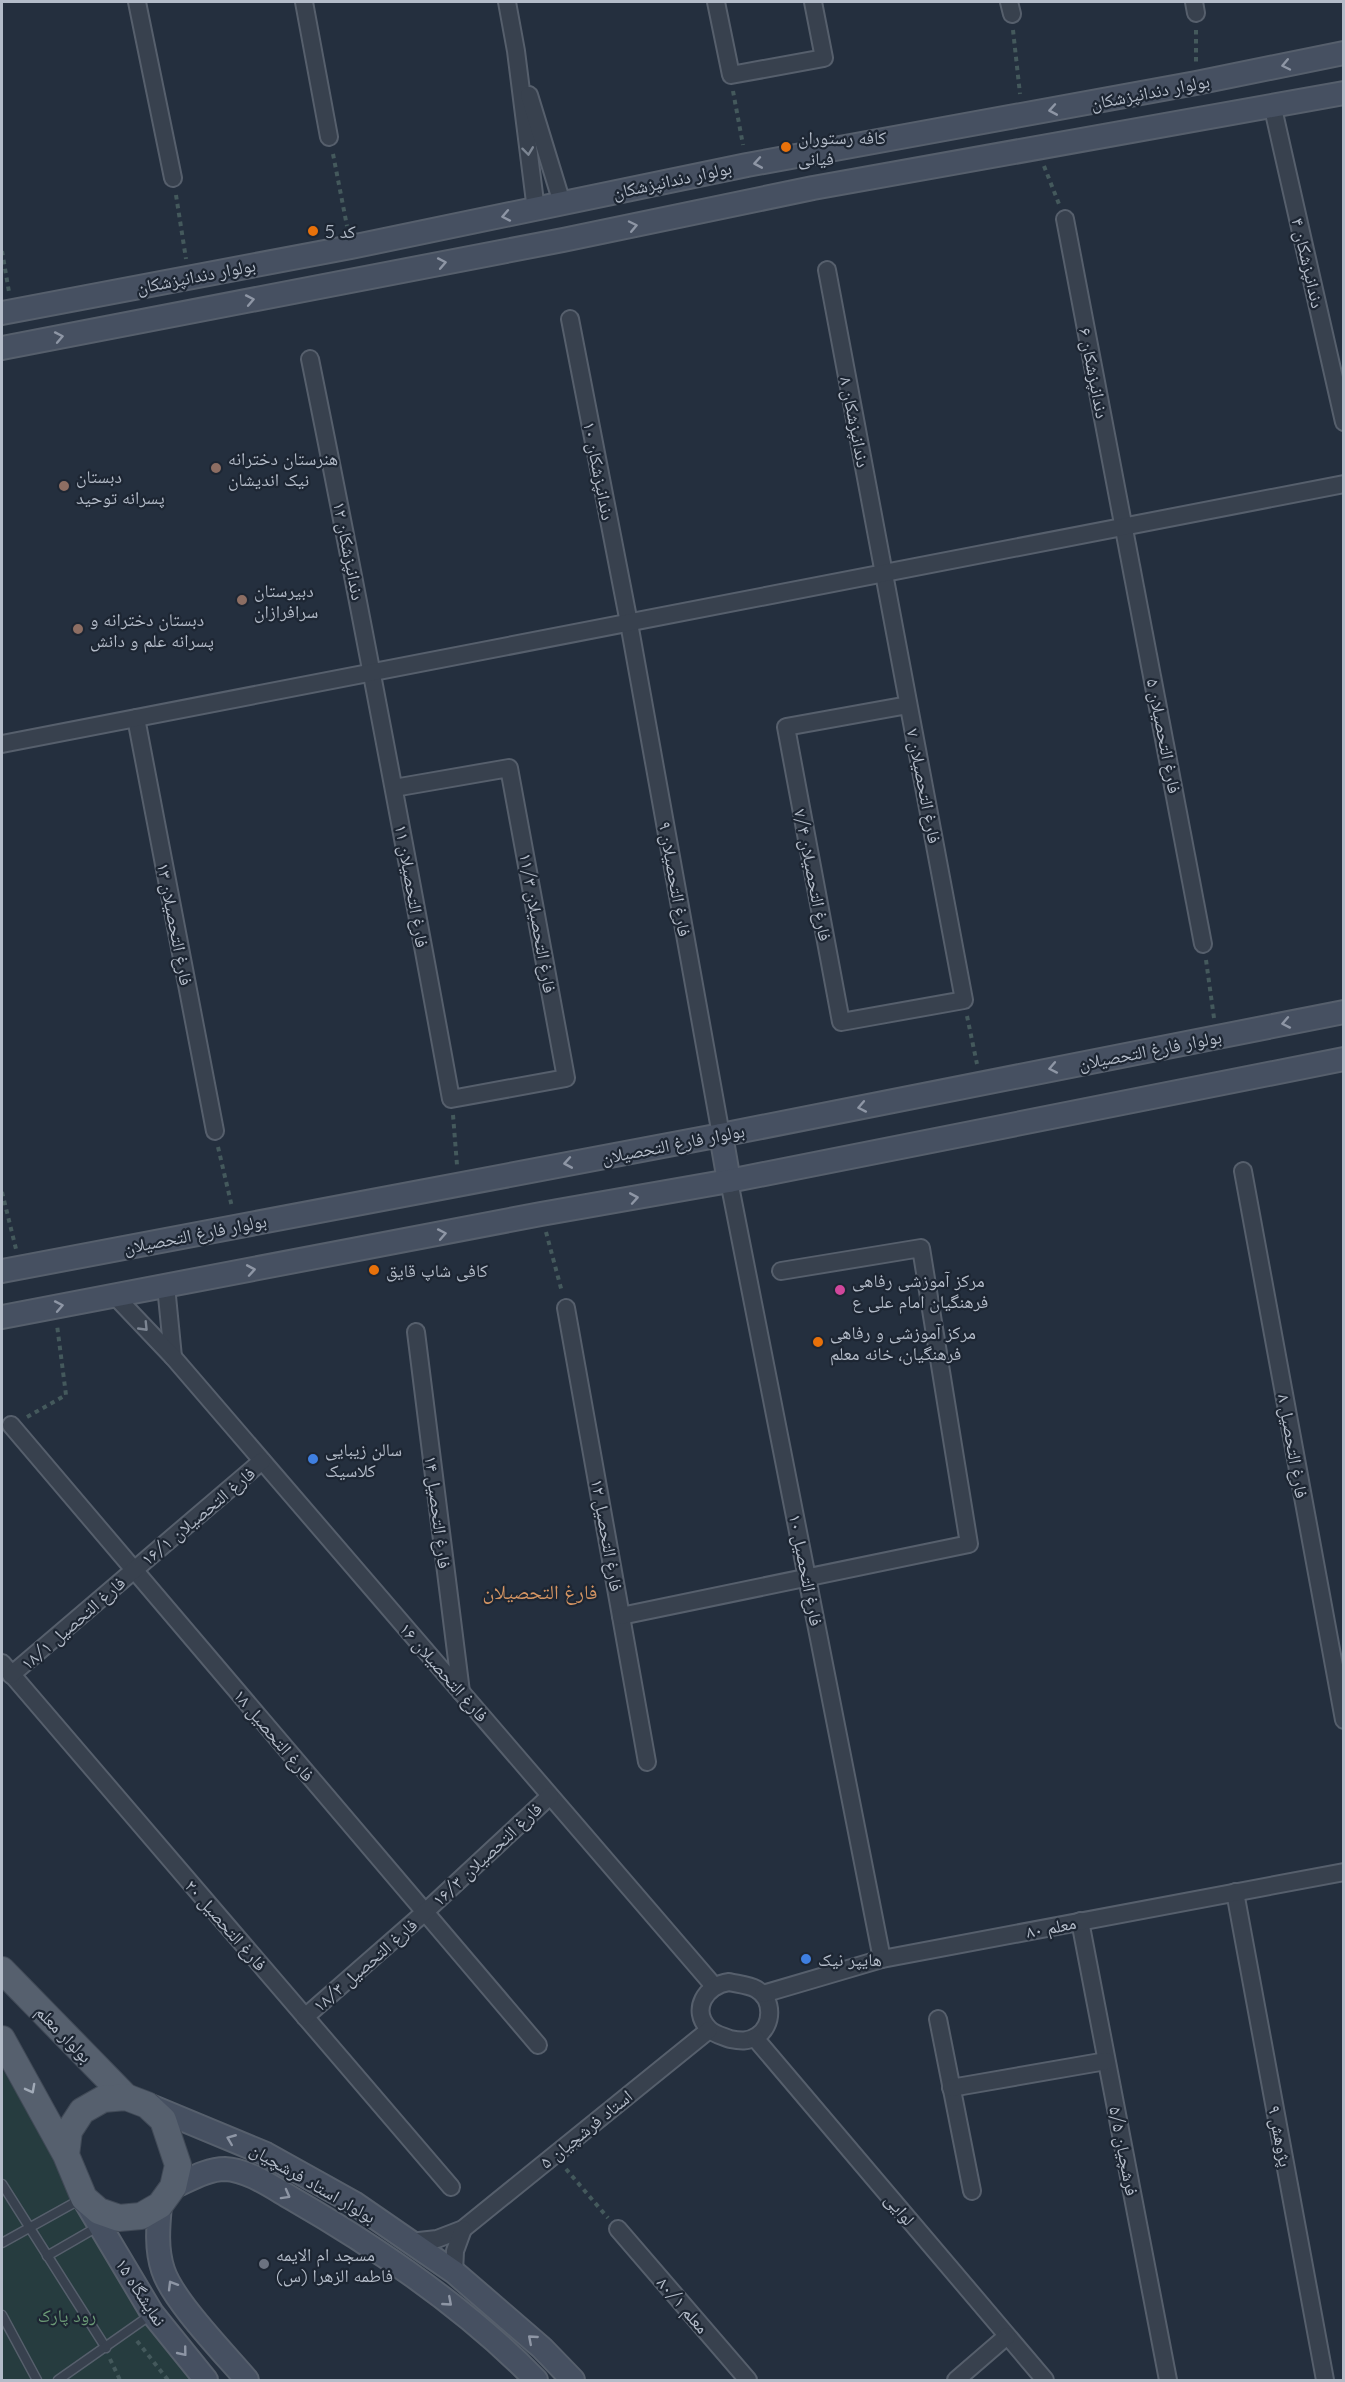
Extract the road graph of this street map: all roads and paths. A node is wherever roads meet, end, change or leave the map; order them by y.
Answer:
1 (137, 2) edge
2 (304, 2) edge
3 (507, 2) edge
4 (716, 2) edge
5 (813, 2) edge
6 (1195, 7) edge
7 (1010, 8) edge
8 (516, 51) junction
9 (1344, 53) edge
10 (730, 75) junction
11 (1196, 83) junction
12 (1344, 93) edge
13 (1272, 104) junction
14 (1023, 115) junction
15 (329, 137) joint
16 (1037, 149) junction
17 (747, 165) junction
18 (173, 178) joint
19 (562, 203) junction
20 (536, 210) junction
21 (1065, 219) joint
22 (563, 240) junction
23 (351, 247) junction
24 (2, 251) edge
25 (827, 270) dead end
26 (189, 278) junction
27 (7, 312) edge
28 (570, 319) dead end
29 (2, 348) edge
30 (310, 359) dead end
31 (1344, 422) edge
32 (1344, 484) edge
33 (1124, 527) junction
34 (884, 573) junction
35 (629, 623) junction
36 (373, 672) junction
37 (908, 705) junction
38 (136, 718) junction
39 (2, 744) edge
40 (394, 788) junction
41 (1203, 944) joint
42 (964, 1000) junction
43 (1344, 1012) edge
44 (1217, 1037) junction
45 (1344, 1059) edge
46 (981, 1082) junction
47 (452, 1099) junction
48 (215, 1131) joint
49 (721, 1135) junction
50 (1243, 1171) dead end
51 (729, 1181) junction
52 (458, 1183) junction
53 (2, 1192) edge
54 (541, 1214) junction
55 (236, 1226) junction
56 (11, 1269) edge
57 (781, 1271) dead end
58 (166, 1286) junction
59 (114, 1296) junction
60 (55, 1307) junction
61 (566, 1308) joint
62 (2, 1317) edge
63 (416, 1332) dead end
64 (173, 1358) junction
65 (11, 1425) joint
66 (262, 1461) junction
67 (134, 1570) junction
68 (807, 1577) junction
69 (621, 1616) junction
70 (6, 1669) edge
71 (460, 1692) junction
72 (1344, 1720) edge
73 (647, 1762) dead end
74 (550, 1796) junction
75 (1344, 1872) edge
76 (1235, 1892) junction
77 (425, 1912) junction
78 (1080, 1921) junction
79 (882, 1959) junction
80 (2, 1970) edge
81 (714, 1986) junction
82 (763, 1994) junction
83 (305, 2017) junction
84 (938, 2019) dead end
85 (709, 2030) junction
86 (755, 2038) junction
87 (2, 2039) edge
88 (538, 2045) dead end
89 (1106, 2061) junction
90 (951, 2088) junction
91 (136, 2101) junction
92 (66, 2155) junction
93 (554, 2155) junction
94 (2, 2184) edge
95 (451, 2187) dead end
96 (972, 2191) dead end
97 (167, 2196) junction
98 (84, 2198) junction
99 (100, 2226) junction
100 (29, 2227) junction
101 (464, 2229) junction
102 (618, 2229) joint
103 (410, 2242) junction
104 (2, 2243) edge
105 (47, 2256) junction
106 (454, 2272) junction
107 (152, 2313) junction
108 (2, 2315) edge
109 (129, 2330) junction
110 (1007, 2336) junction
111 (105, 2348) junction
112 (37, 2380) edge
113 (58, 2380) edge
114 (120, 2380) edge
115 (168, 2380) edge
116 (206, 2380) edge
117 (247, 2380) edge
118 (536, 2380) edge
119 (573, 2380) edge
120 (748, 2380) edge
121 (956, 2380) edge
122 (1045, 2380) edge
123 (1168, 2380) edge
124 (1325, 2380) edge

1 - 18 street
2 - 15 street
3 - 8 street
4 - 10 street
5 - 10 street
6 - 11 path
7 - 14 path
8 - 19 street
8 -> 20 street
9 -> 11 main road, بولوار دندانپزشکان
10 - 17 path
11 -> 14 main road, بولوار دندانپزشکان
12 - 13 main road, بولوار دندانپزشکان
13 - 16 main road, بولوار دندانپزشکان
13 - 31 street, دندانپزشکان ۴
14 -> 17 main road, بولوار دندانپزشکان
15 - 23 path
16 - 21 path
22 -> 16 main road, بولوار دندانپزشکان
17 - 19 main road, بولوار دندانپزشکان
18 - 26 path
19 - 20 main road, بولوار دندانپزشکان
19 - 22 main road
20 - 22 main road
20 -> 23 main road, بولوار دندانپزشکان
21 - 33 street, دندانپزشکان ۶
29 -> 22 main road, بولوار دندانپزشکان
23 - 26 main road, بولوار دندانپزشکان
24 - 27 path
25 - 34 street, دندانپزشکان ۸
26 - 27 main road, بولوار دندانپزشکان
28 - 35 street, دندانپزشکان ۱۰
30 - 36 street, دندانپزشکان ۱۲
32 - 33 street
33 - 34 street
33 - 41 street, فارغ التحصیلان ۵
34 - 35 street
34 - 37 street, فارغ التحصیلان ۷
35 - 36 street
35 - 49 street, فارغ التحصیلان ۹
36 - 38 street
36 - 40 street, فارغ التحصیلان ۱۱
37 - 42 street, فارغ التحصیلان ۷
37 - 42 street, فارغ التحصیلان ۷/۴
38 - 39 street
38 - 48 street, فارغ التحصیلان ۱۳
40 - 47 street, فارغ التحصیلان ۱۱
40 - 47 street, فارغ التحصیلان ۱۱/۳
41 - 44 path
42 - 46 path
43 -> 44 main road, بولوار فارغ التحصیلان
44 -> 46 main road, بولوار فارغ التحصیلان
45 - 51 main road
46 -> 49 main road, بولوار فارغ التحصیلان
47 - 52 path
48 - 55 path
49 - 51 main road
49 -> 52 main road, بولوار فارغ التحصیلان
50 - 72 street, فارغ التحصیل ۸
54 -> 51 main road
51 - 68 street, فارغ التحصیل ۱۰
52 - 55 main road, بولوار فارغ التحصیلان
53 - 56 path
58 -> 54 main road
54 - 61 path
55 - 56 main road, بولوار فارغ التحصیلان
57 - 68 street
58 - 59 main road
58 - 64 street
60 -> 59 main road
59 -> 64 street, فارغ التحصیلان ۱۶
60 - 62 main road
60 - 65 path
61 - 69 street, فارغ التحصیل ۱۲
63 - 71 street, فارغ التحصیل ۱۴
64 - 66 street, فارغ التحصیلان ۱۶
65 - 67 street, فارغ التحصیل ۱۸
66 - 67 street, فارغ التحصیلان ۱۶/۱
66 - 71 street, فارغ التحصیلان ۱۶
67 - 70 street, فارغ التحصیل ۱۸/۱
67 - 77 street, فارغ التحصیل ۱۸
68 - 69 street
68 - 79 street, فارغ التحصیل ۱۰
69 - 73 street, فارغ التحصیل ۱۲
70 - 83 street, فارغ التحصیل ۲۰
71 - 74 street, فارغ التحصیلان ۱۶
74 - 77 street, فارغ التحصیلان ۱۶/۳
74 - 81 street, فارغ التحصیلان ۱۶
75 - 76 street, معلم ۸۰
76 - 78 street, معلم ۸۰
76 - 124 street, پژوهش ۹
77 - 83 street, فارغ التحصیل ۱۸/۳
77 - 88 street, فارغ التحصیل ۱۸
78 - 79 street, معلم ۸۰
78 - 89 street, فرشچیان ۵/۵
79 - 82 street, معلم ۸۰
80 - 91 main road, بولوار معلم
81 - 82 street
81 - 85 street
82 - 86 street
83 - 95 street, فارغ التحصیل ۲۰
84 - 90 street
85 - 86 street
85 - 93 street, استاد فرشچیان ۵
86 - 110 street, لوایی
87 -> 92 main road
89 - 90 street
89 - 123 street, فرشچیان ۵/۵
90 - 96 street
91 - 92 main road
91 - 97 main road
103 -> 91 main road, بولوار استاد فرشچیان
92 - 98 main road
93 - 101 street, استاد فرشچیان ۵
93 - 102 path
94 - 100 lane
97 - 98 main road
117 -> 97 main road, نمایشگاه ۱۵
97 -> 118 main road, بولوار استاد فرشچیان
98 - 99 main road, نمایشگاه ۱۵
98 - 100 lane
99 - 105 lane
99 - 107 main road, نمایشگاه ۱۵
100 - 104 lane
100 - 105 lane
101 - 103 street, استاد فرشچیان ۵
101 - 106 street
102 - 120 street, معلم ۸۰/۱
103 - 106 main road, بولوار استاد فرشچیان
105 - 111 lane
119 -> 106 main road, بولوار استاد فرشچیان
107 - 109 lane
107 -> 116 main road, نمایشگاه ۱۵
108 - 112 lane
109 - 111 lane
109 - 115 path
110 - 121 street
110 - 122 street, لوایی
111 - 113 lane
111 - 114 path

